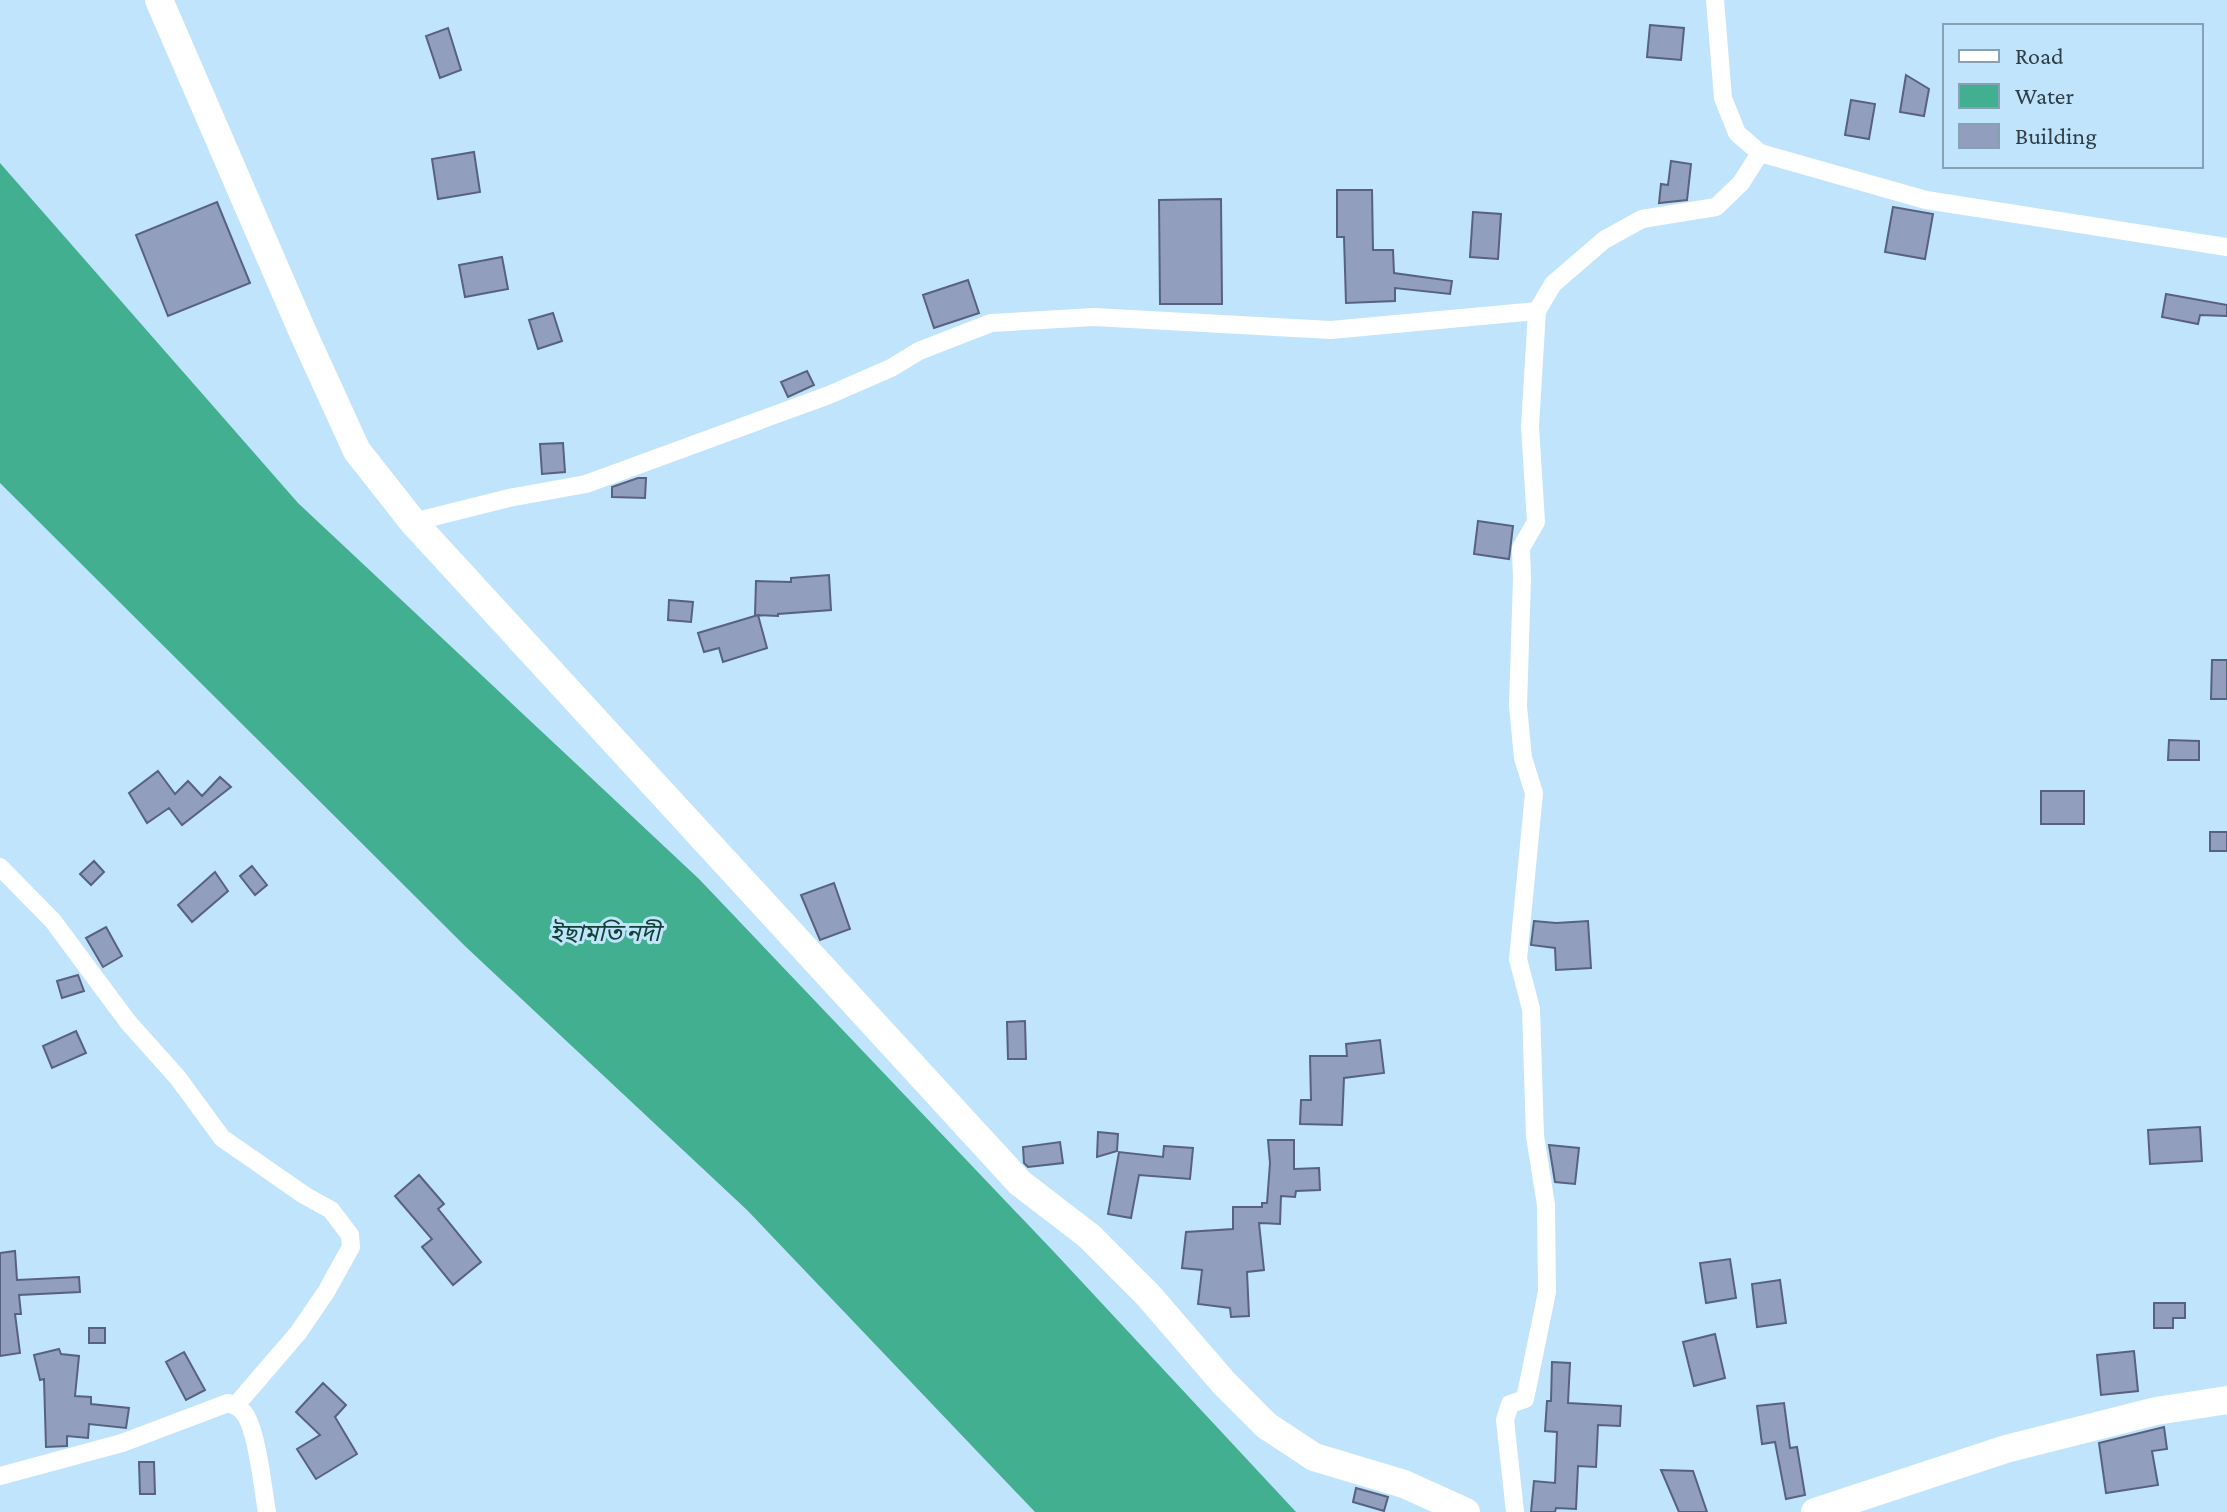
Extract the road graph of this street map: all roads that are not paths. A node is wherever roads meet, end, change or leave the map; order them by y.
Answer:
1 (159, 0) edge
2 (1715, 0) edge
3 (1760, 153) junction
4 (2227, 247) edge
5 (1537, 311) junction
6 (413, 522) junction
7 (0, 867) edge
8 (2227, 1400) edge
9 (236, 1405) junction
10 (0, 1476) edge
11 (267, 1512) edge
12 (1466, 1512) edge
13 (1515, 1512) edge
14 (1815, 1512) edge

1 - 6 main road
2 - 3 street
3 - 4 street
3 - 5 street
5 - 6 street
5 - 13 street
6 - 12 main road
7 - 9 street
8 - 14 main road
9 - 10 street
9 - 11 street

